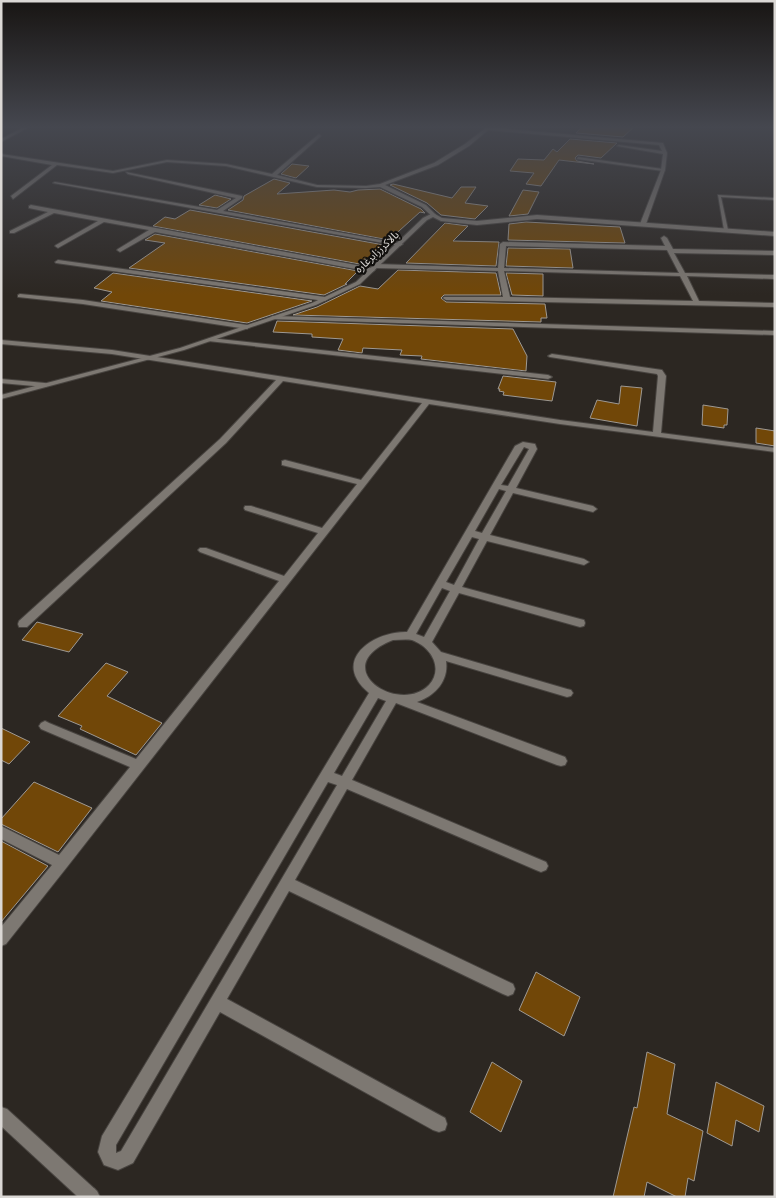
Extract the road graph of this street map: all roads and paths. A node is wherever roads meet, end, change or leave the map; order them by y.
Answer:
1 (30, 183) edge
2 (55, 183) dead end
3 (174, 183) edge
4 (305, 183) edge
5 (386, 183) edge
6 (658, 183) edge
7 (381, 185) junction
8 (13, 196) dead end
9 (775, 199) edge
10 (30, 207) dead end
11 (53, 211) junction
12 (218, 212) junction
13 (433, 215) junction
14 (104, 220) junction
15 (643, 224) junction
16 (154, 230) junction
17 (726, 230) junction
18 (12, 232) dead end
19 (775, 234) edge
20 (664, 238) dead end
21 (400, 244) junction
22 (58, 246) dead end
23 (670, 249) junction
24 (120, 250) dead end
25 (775, 253) edge
26 (58, 262) dead end
27 (374, 268) junction
28 (502, 270) junction
29 (683, 274) junction
30 (775, 276) edge
31 (20, 296) dead end
32 (446, 298) dead end
33 (325, 299) junction
34 (507, 299) junction
35 (697, 303) junction
36 (775, 305) edge
37 (273, 318) junction
38 (247, 327) junction
39 (775, 332) edge
40 (210, 340) junction
41 (1, 342) edge
42 (552, 356) dead end
43 (146, 358) junction
44 (548, 377) dead end
45 (281, 379) junction
46 (1, 381) edge
47 (45, 385) junction
48 (1, 397) edge
49 (427, 402) junction
50 (657, 435) junction
51 (775, 450) edge
52 (285, 463) dead end
53 (508, 465) junction
54 (523, 468) junction
55 (363, 483) junction
56 (496, 486) junction
57 (511, 490) junction
58 (248, 508) dead end
59 (593, 510) dead end
60 (324, 532) junction
61 (469, 534) junction
62 (485, 538) junction
63 (203, 550) dead end
64 (584, 562) dead end
65 (286, 580) junction
66 (439, 584) junction
67 (457, 588) junction
68 (580, 622) dead end
69 (23, 624) dead end
70 (410, 636) junction
71 (427, 642) junction
72 (439, 655) junction
73 (375, 692) junction
74 (567, 693) dead end
75 (396, 699) junction
76 (45, 726) dead end
77 (561, 761) dead end
78 (139, 766) junction
79 (326, 775) junction
80 (344, 783) junction
81 (1, 832) edge
82 (62, 863) junction
83 (541, 866) dead end
84 (286, 883) junction
85 (1, 939) edge
86 (508, 989) dead end
87 (217, 1002) junction
88 (1, 1115) edge
89 (439, 1124) dead end
90 (89, 1196) edge

1 - 8 street
2 - 12 street
3 - 12 street
4 - 7 street
5 - 7 street
6 - 15 street
7 - 13 street
9 - 17 lane
10 - 11 street
11 - 14 street
11 - 18 street
12 - 21 street
13 - 15 street
13 - 21 street, بالاکرززابرغاره
14 - 16 street
14 - 22 street
15 - 17 street
16 - 24 street
16 - 27 street
17 - 19 street
20 - 23 street
21 - 27 street, بالاکرززابرغاره
23 - 25 street
23 - 28 street
23 - 29 street
26 - 33 street
27 - 28 street
27 - 33 street, بالاکرززابرغاره
28 - 29 street
28 - 34 street
29 - 30 street
29 - 35 street
31 - 38 street
32 - 34 street
33 - 37 street, بالاکرززابرغاره
34 - 35 street
35 - 36 street
37 - 38 street, بالاکرززابرغاره
37 - 39 street
38 - 40 street, بالاکرززابرغاره
40 - 43 street, بالاکرززابرغاره
40 - 44 street
41 - 43 street
42 - 50 street
43 - 45 street
43 - 47 street, بالاکرززابرغاره
45 - 49 street
45 - 69 street
46 - 47 street
47 - 48 street, بالاکرززابرغاره
49 - 50 street
49 - 55 street
50 - 51 street
52 - 55 street
53 - 54 street
53 - 54 street
53 - 56 street
54 - 57 street
55 - 60 street
56 - 57 street
56 - 61 street
57 - 59 street
57 - 62 street
58 - 60 street
60 - 65 street
61 - 62 street
61 - 66 street
62 - 64 street
62 - 67 street
63 - 65 street
65 - 78 street
66 - 67 street
66 - 70 street
67 - 68 street
67 - 71 street
70 - 71 street
70 - 73 street
71 - 72 street
72 - 74 street
72 - 75 street
73 - 75 street
73 - 79 street
75 - 77 street
75 - 80 street
76 - 78 street
78 - 82 street
79 - 80 street
79 - 87 street
80 - 83 street
80 - 84 street
81 - 82 street
82 - 85 street
84 - 86 street
84 - 87 street
87 - 89 street
88 - 90 street

